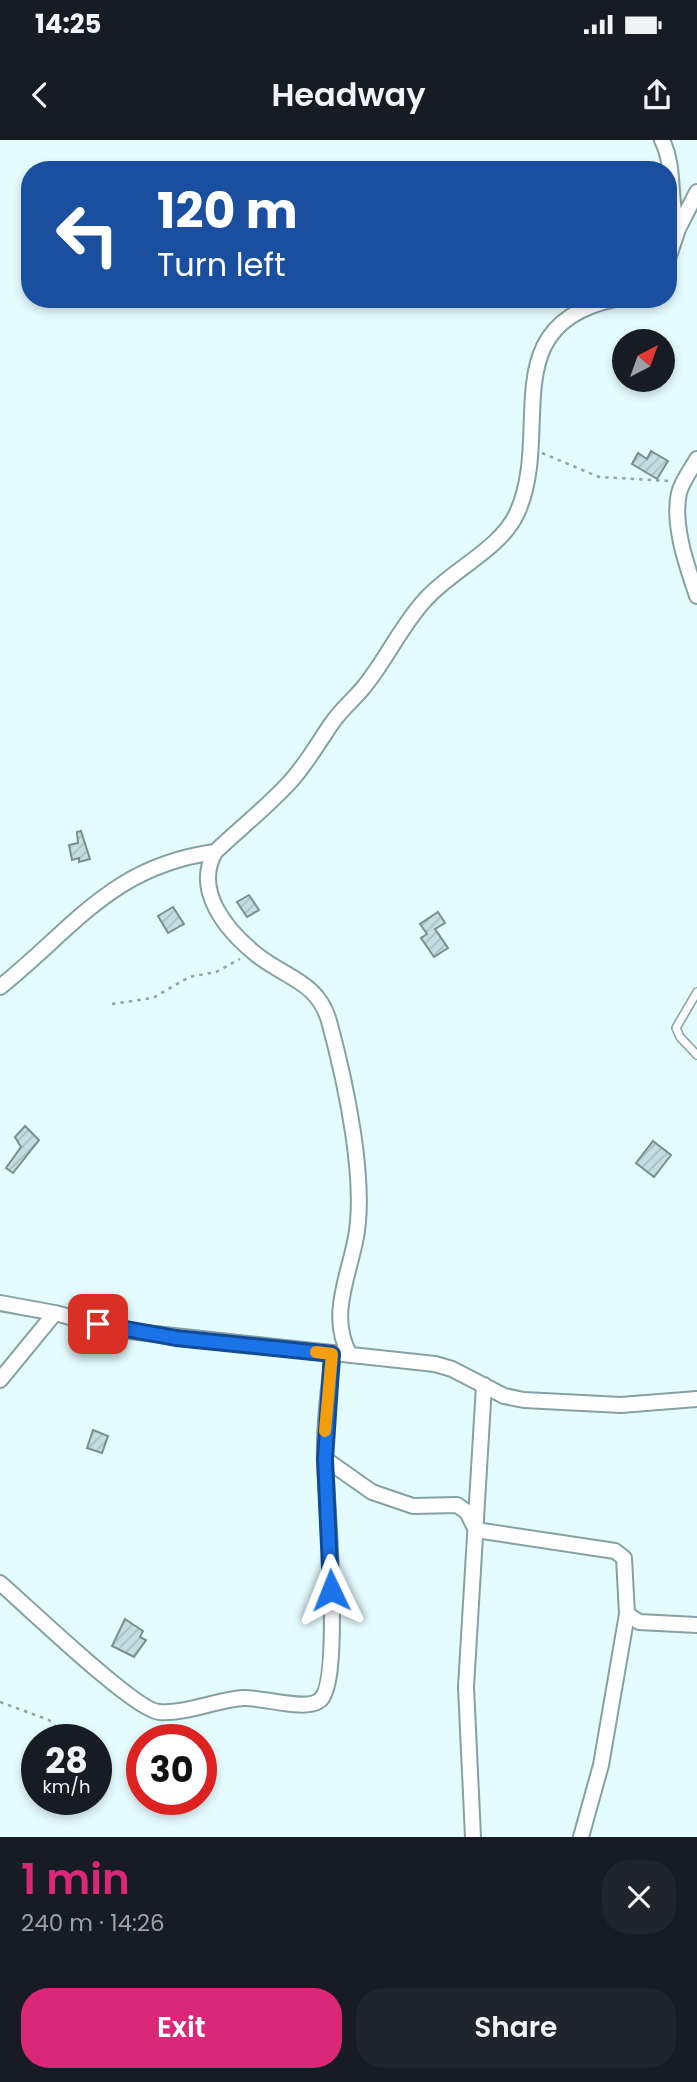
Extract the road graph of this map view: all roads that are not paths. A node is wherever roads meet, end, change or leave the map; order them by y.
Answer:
1 (662, 140) edge
2 (668, 161) edge
3 (697, 192) edge
4 (677, 229) edge
5 (586, 308) edge
6 (697, 459) edge
7 (697, 596) edge
8 (215, 852) junction
9 (0, 987) edge
10 (697, 992) edge
11 (697, 1055) edge
12 (0, 1303) edge
13 (55, 1313) junction
14 (332, 1354) junction
15 (350, 1355) junction
16 (0, 1380) edge
17 (484, 1385) junction
18 (697, 1399) edge
19 (325, 1459) junction
20 (476, 1530) junction
21 (0, 1583) edge
22 (627, 1614) junction
23 (697, 1625) edge
24 (473, 1837) edge
25 (581, 1837) edge

1 - 2 street
3 - 4 street
5 - 8 street
6 - 7 street
8 - 9 street
8 - 15 street
10 - 11 lane
12 - 13 street
13 - 14 street
13 - 16 street
14 - 15 street
14 - 19 street
15 - 17 street
17 - 18 street
17 - 20 street
19 - 20 street
19 - 21 street
20 - 22 street
20 - 24 street
22 - 23 street
22 - 25 street

